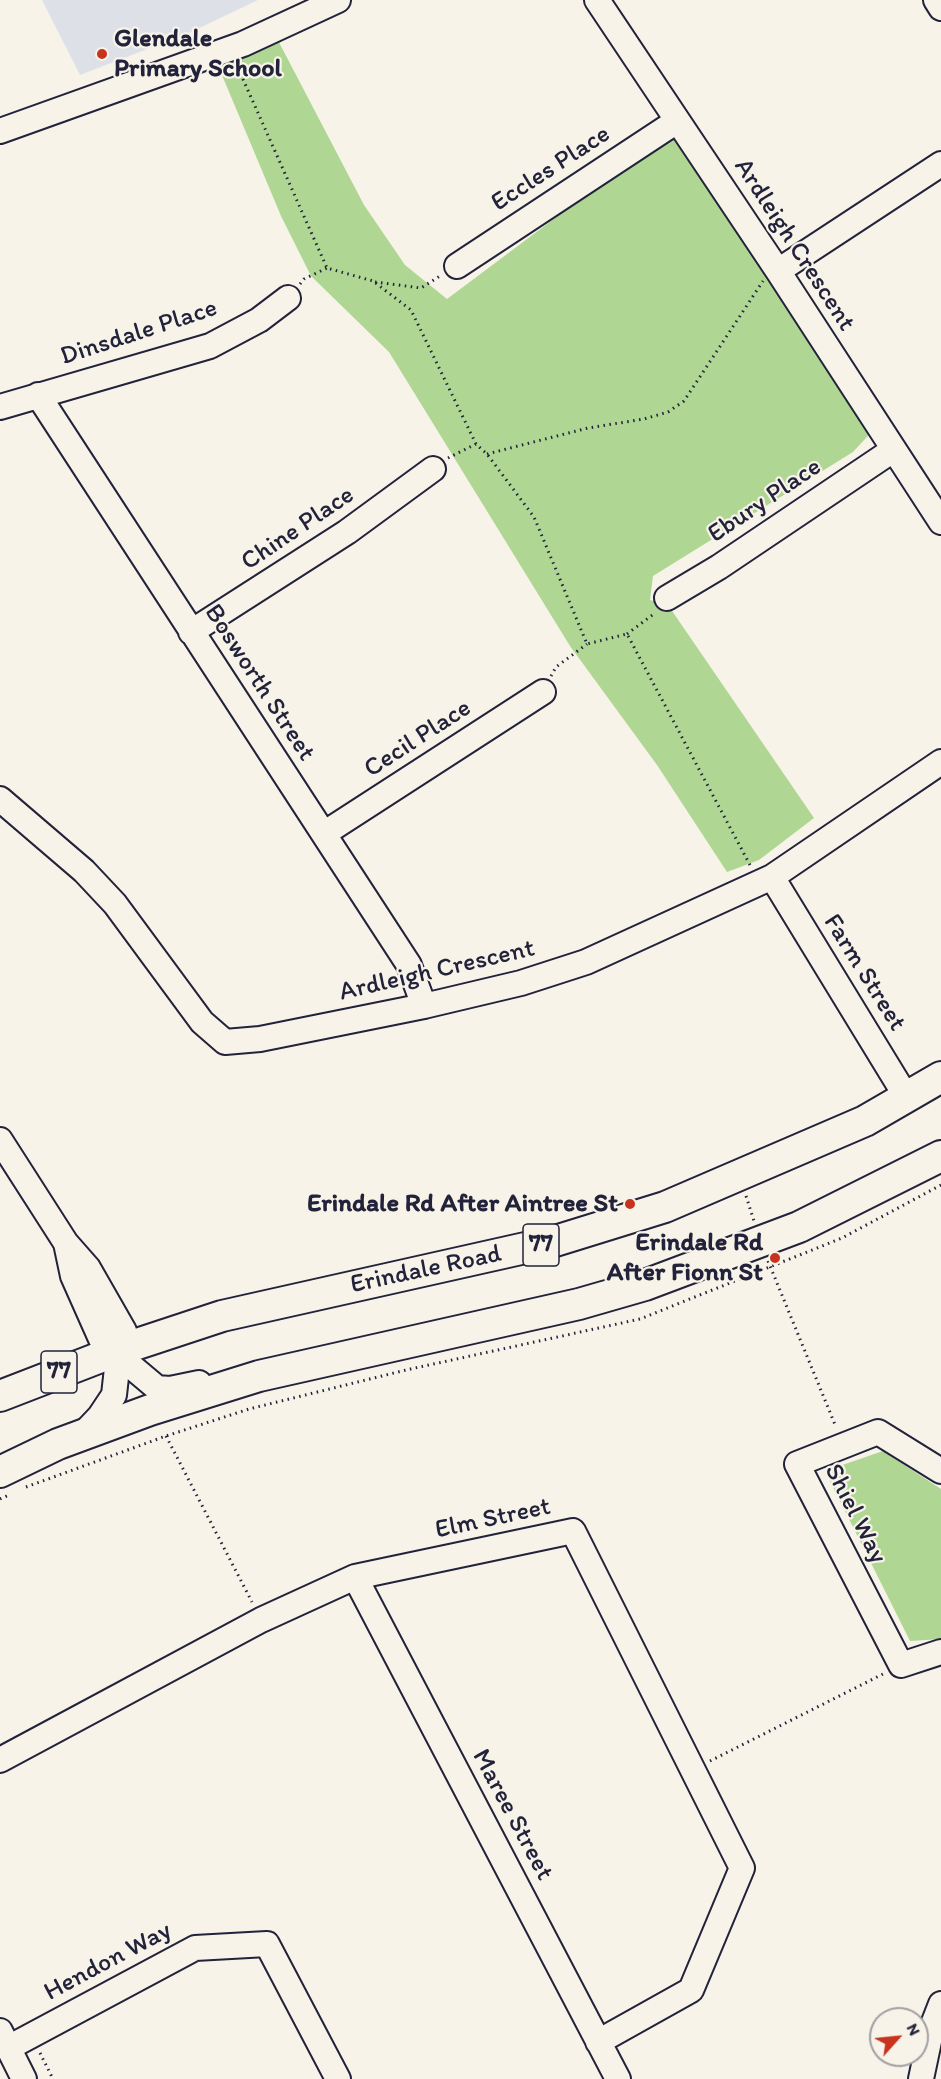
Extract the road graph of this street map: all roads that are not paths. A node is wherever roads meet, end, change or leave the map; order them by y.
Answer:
1 (338, 0) edge
2 (597, 0) edge
3 (936, 0) edge
4 (941, 8) edge
5 (677, 120) junction
6 (0, 131) edge
7 (941, 164) edge
8 (457, 266) road end
9 (778, 271) junction
10 (288, 298) road end
11 (38, 395) junction
12 (0, 407) edge
13 (893, 450) junction
14 (433, 469) road end
15 (941, 522) edge
16 (667, 598) road end
17 (191, 632) junction
18 (543, 692) road end
19 (941, 762) edge
20 (0, 799) edge
21 (325, 833) junction
22 (765, 880) junction
23 (424, 1006) junction
24 (941, 1077) edge
25 (908, 1098) junction
26 (0, 1140) edge
27 (941, 1156) edge
28 (119, 1350) junction
29 (225, 1387) junction
30 (0, 1396) edge
31 (81, 1436) junction
32 (941, 1471) edge
33 (0, 1472) edge
34 (355, 1577) junction
35 (941, 1652) edge
36 (0, 1760) edge
37 (941, 2004) edge
38 (4, 2039) edge
39 (598, 2042) junction
40 (24, 2079) edge
41 (338, 2079) edge
42 (618, 2079) edge
43 (921, 2079) edge

1 - 6 street
2 - 5 street, Ardleigh Crescent
3 - 4 street
5 - 8 street, Eccles Place
5 - 9 street, Ardleigh Crescent
7 - 9 street
9 - 13 street, Ardleigh Crescent
10 - 11 street, Dinsdale Place
11 - 12 street, Dinsdale Place
11 - 17 street, Bosworth Street
13 - 15 street, Ardleigh Crescent
13 - 16 street, Ebury Place
14 - 17 street, Chine Place
17 - 21 street, Bosworth Street
18 - 21 street, Cecil Place
19 - 22 street, Ardleigh Crescent
20 - 23 street, Ardleigh Crescent
21 - 23 street, Bosworth Street
22 - 23 street, Ardleigh Crescent
22 - 25 street, Farm Street
24 - 25 main road, Erindale Road / 77
25 - 28 main road, Erindale Road / 77
26 - 28 street
27 - 29 main road
28 - 29 street
28 - 30 main road, Erindale Road / 77
28 - 31 street
29 - 31 main road
31 - 33 main road
32 - 35 street, Shiel Way
34 - 36 street, Elm Street
34 - 39 street, Maree Street
34 - 39 street, Elm Street
37 - 43 street
38 - 40 street
38 - 41 street, Hendon Way
39 - 42 street, Maree Street

